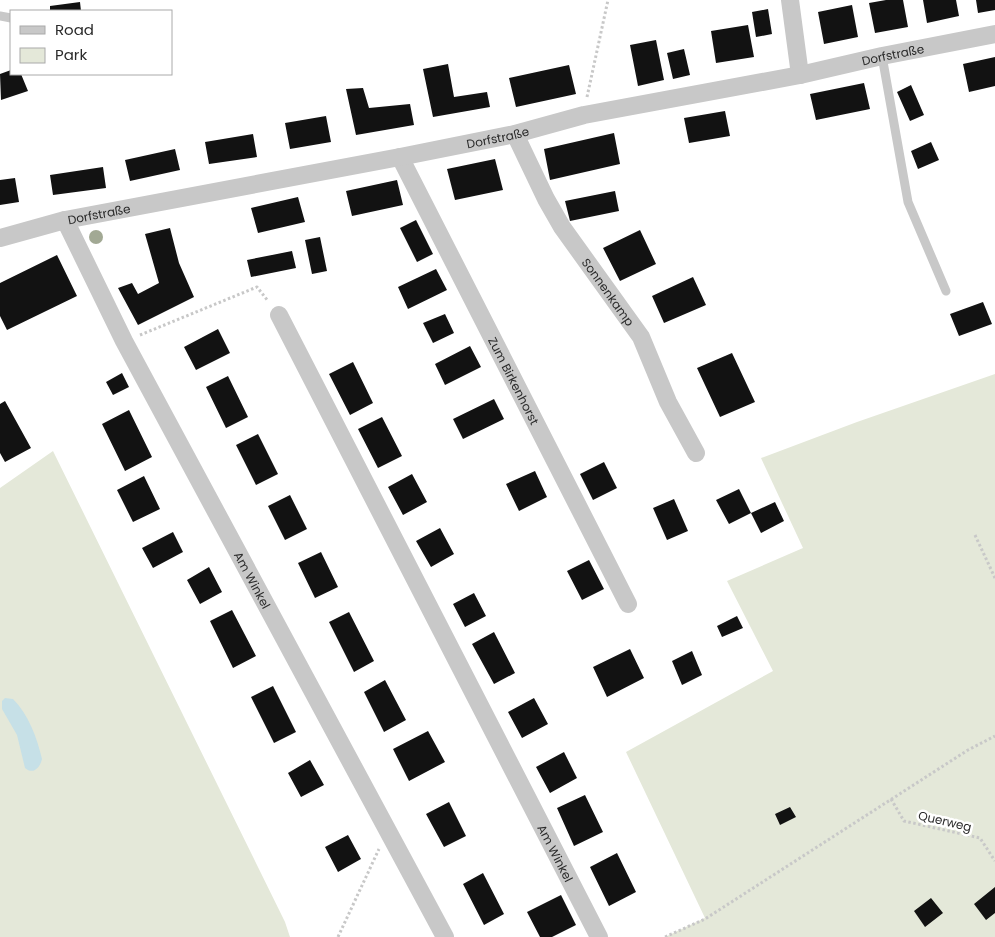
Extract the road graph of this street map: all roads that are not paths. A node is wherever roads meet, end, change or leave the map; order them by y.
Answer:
1 (790, 0) edge
2 (995, 34) edge
3 (882, 56) junction
4 (800, 75) junction
5 (515, 134) junction
6 (400, 157) junction
7 (66, 220) junction
8 (0, 238) edge
9 (946, 291) dead end
10 (279, 316) road end
11 (696, 453) dead end
12 (628, 604) dead end
13 (445, 937) edge
14 (599, 937) edge

1 - 4 street
2 - 3 street, Dorfstraße
3 - 4 street, Dorfstraße
3 - 9 lane
4 - 5 street, Dorfstraße
5 - 6 street, Dorfstraße
5 - 11 street, Sonnenkamp
6 - 7 street, Dorfstraße
6 - 12 street, Zum Birkenhorst
7 - 8 street, Dorfstraße
7 - 13 street, Am Winkel
10 - 14 street, Am Winkel

